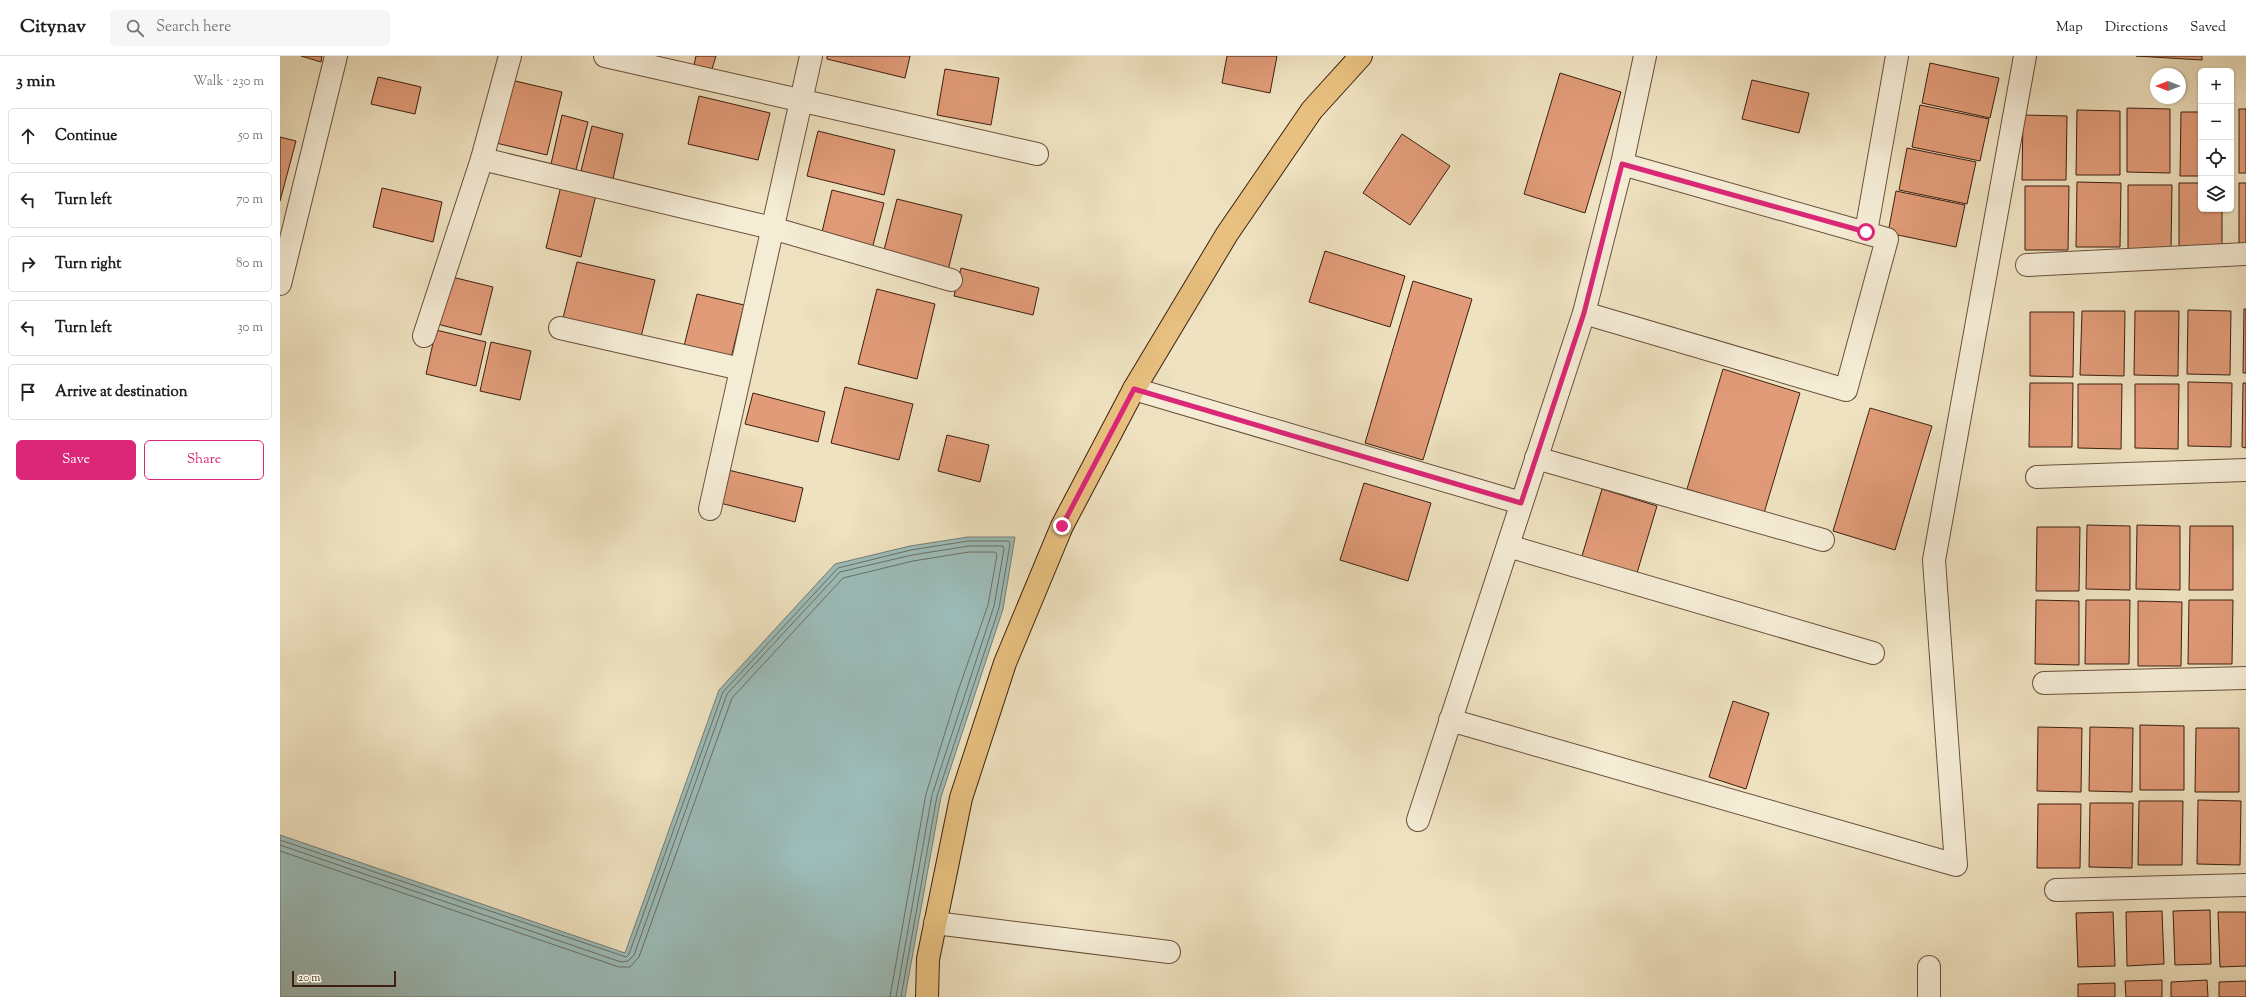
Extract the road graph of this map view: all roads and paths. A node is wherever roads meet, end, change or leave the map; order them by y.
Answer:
1 (336, 56) edge
2 (510, 56) edge
3 (605, 56) edge
4 (811, 56) edge
5 (1361, 56) edge
6 (1646, 56) edge
7 (1896, 56) edge
8 (2025, 56) edge
9 (801, 100) junction
10 (1037, 154) dead end
11 (482, 159) junction
12 (1622, 164) junction
13 (772, 228) junction
14 (1866, 232) junction
15 (2246, 254) edge
16 (2027, 265) dead end
17 (951, 280) dead end
18 (280, 284) edge
19 (1584, 313) junction
20 (560, 328) dead end
21 (424, 336) dead end
22 (741, 369) junction
23 (1134, 389) junction
24 (1536, 458) junction
25 (2246, 470) edge
26 (2037, 477) dead end
27 (1521, 503) junction
28 (710, 509) dead end
29 (1823, 540) dead end
30 (1508, 546) junction
31 (1873, 653) dead end
32 (2246, 678) edge
33 (2044, 683) dead end
34 (1450, 720) junction
35 (1418, 820) dead end
36 (2246, 885) edge
37 (2056, 890) dead end
38 (935, 923) junction
39 (1169, 952) dead end
40 (1929, 967) dead end
41 (927, 997) edge
42 (1929, 997) edge

1 - 18 street
2 - 11 street
3 - 9 street
4 - 9 street
5 - 23 main road
6 - 12 street
7 - 14 street
8 - 34 street
9 - 10 street
9 - 13 street
11 - 13 street
11 - 21 street
12 - 14 street
12 - 19 street
13 - 17 street
13 - 22 street
14 - 19 street
15 - 16 street
19 - 24 street
20 - 22 street
22 - 28 street
23 - 27 street
23 - 38 main road
24 - 27 street
24 - 29 street
25 - 26 street
27 - 30 street
30 - 31 street
30 - 34 street
32 - 33 street
34 - 35 street
36 - 37 street
38 - 39 street
38 - 41 main road
40 - 42 street

